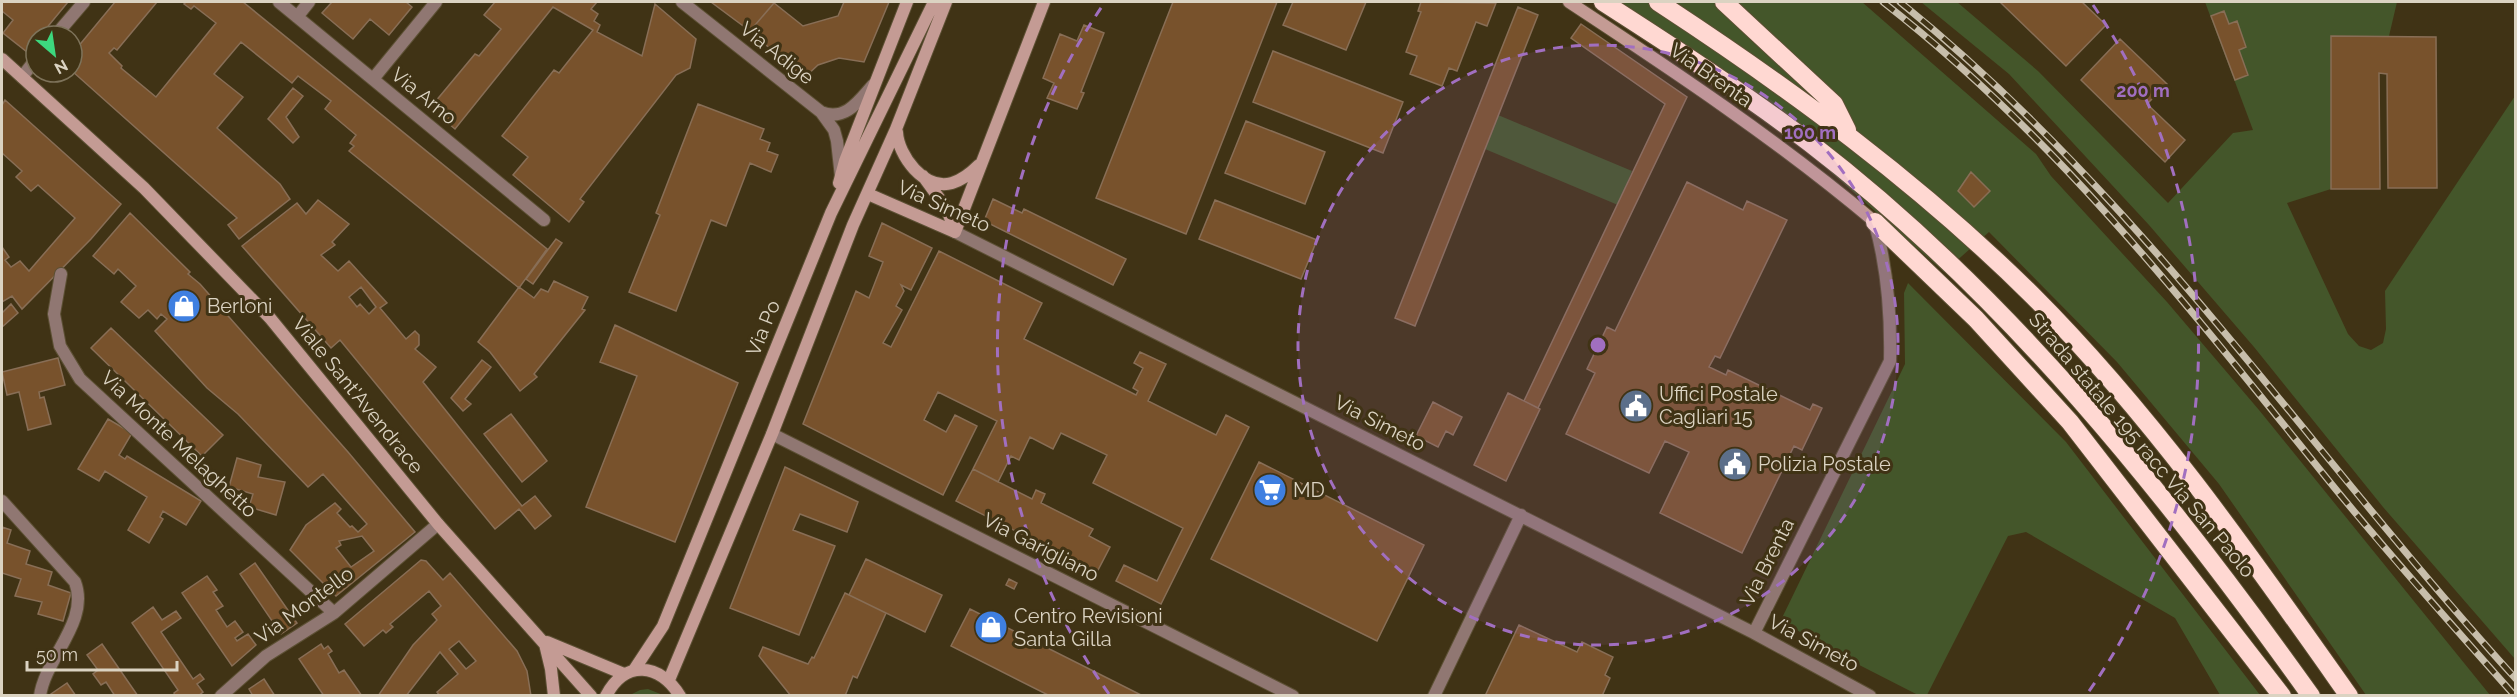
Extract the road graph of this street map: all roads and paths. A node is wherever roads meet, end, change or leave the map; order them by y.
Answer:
1 (84, 2) edge
2 (279, 2) edge
3 (309, 2) edge
4 (436, 2) edge
5 (682, 2) edge
6 (907, 2) edge
7 (934, 2) edge
8 (946, 2) edge
9 (1044, 2) edge
10 (1569, 2) edge
11 (1603, 2) edge
12 (1658, 2) edge
13 (1724, 2) edge
14 (297, 17) junction
15 (65, 24) edge
16 (2, 59) edge
17 (24, 74) edge
18 (22, 77) junction
19 (373, 79) junction
20 (873, 85) junction
21 (821, 112) junction
22 (896, 129) junction
23 (1849, 134) junction
24 (982, 162) junction
25 (920, 173) junction
26 (841, 177) junction
27 (868, 194) junction
28 (831, 213) junction
29 (544, 220) dead end
30 (1875, 222) junction
31 (955, 232) junction
32 (61, 274) dead end
33 (772, 434) junction
34 (2, 501) edge
35 (1521, 515) junction
36 (438, 524) junction
37 (334, 613) junction
38 (1754, 633) junction
39 (544, 640) junction
40 (629, 672) junction
41 (669, 680) junction
42 (40, 696) edge
43 (221, 696) edge
44 (554, 696) edge
45 (591, 696) edge
46 (606, 696) edge
47 (680, 696) edge
48 (1293, 696) edge
49 (1434, 696) edge
50 (1870, 696) edge
51 (2282, 696) edge
52 (2311, 696) edge
53 (2349, 696) edge

1 - 15 street
2 - 14 street, Via Arno
3 - 14 street
4 - 19 street
5 - 21 street, Via Adige
6 - 20 main road
7 - 28 main road, Via Po
8 - 22 main road
9 - 24 main road
10 - 30 main road, Via Brenta
11 - 52 highway, Strada statale 195 racc Via San Paolo
12 - 23 highway, Strada statale 195 racc Via San Paolo
13 - 23 highway
14 - 19 street, Via Arno
16 - 18 main road, Viale Sant'Avendrace
17 - 18 street
18 - 36 main road, Viale Sant'Avendrace
19 - 29 street, Via Arno
20 - 21 street, Via Adige
20 - 26 main road
21 - 26 street, Via Adige
22 - 25 main road
22 - 27 main road
23 - 53 highway, Strada statale 195 racc Via San Paolo
24 - 25 main road
24 - 31 main road
25 - 31 main road
26 - 28 main road
27 - 31 main road, Via Simeto
27 - 33 main road
28 - 40 main road, Via Po
30 - 38 street, Via Brenta
30 - 51 highway
31 - 35 street, Via Simeto
32 - 37 street, Via Monte Melaghetto
33 - 41 main road
33 - 48 street, Via Garigliano
34 - 42 street
35 - 38 street, Via Simeto
35 - 49 street
36 - 37 street, Via Montello
36 - 39 main road, Viale Sant'Avendrace
37 - 43 street, Via Montello
38 - 50 street, Via Simeto
39 - 40 main road, Viale Sant'Avendrace
39 - 44 main road
39 - 45 main road, Viale Sant'Avendrace
40 - 41 main road, Viale Sant'Avendrace
40 - 46 main road, Via Po
41 - 47 main road

